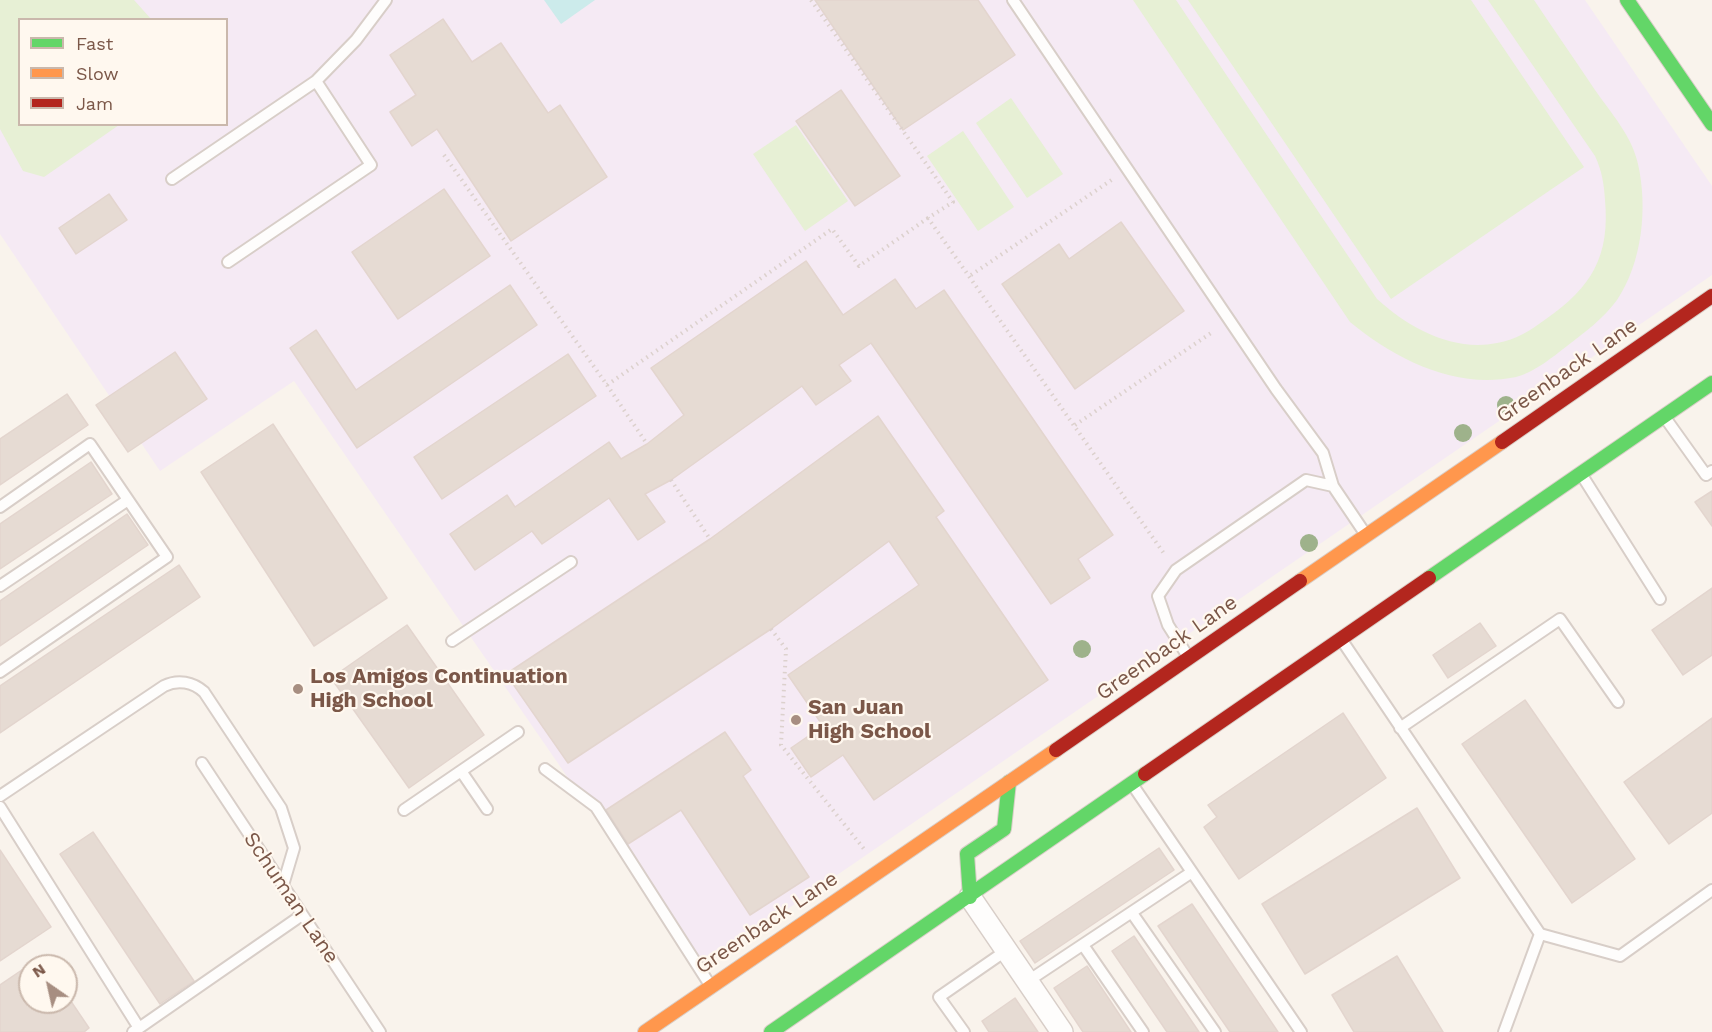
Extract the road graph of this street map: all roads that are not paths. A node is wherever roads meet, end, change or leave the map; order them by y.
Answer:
1 (386, 0) edge
2 (1013, 0) edge
3 (1627, 0) edge
4 (316, 81) junction
5 (1712, 124) edge
6 (172, 179) dead end
7 (228, 262) dead end
8 (1712, 296) edge
9 (1712, 383) edge
10 (1664, 416) junction
11 (1712, 471) edge
12 (1581, 474) junction
13 (1333, 486) junction
14 (128, 500) junction
15 (0, 507) edge
16 (1366, 534) junction
17 (571, 562) dead end
18 (0, 586) edge
19 (1660, 599) dead end
20 (1341, 639) junction
21 (452, 641) dead end
22 (1189, 658) junction
23 (0, 672) edge
24 (1618, 702) dead end
25 (1400, 728) junction
26 (518, 732) dead end
27 (202, 763) dead end
28 (544, 769) dead end
29 (461, 771) junction
30 (1009, 782) junction
31 (1132, 784) junction
32 (0, 796) edge
33 (0, 807) edge
34 (488, 809) dead end
35 (404, 810) dead end
36 (1192, 872) junction
37 (283, 885) junction
38 (1712, 890) edge
39 (970, 897) junction
40 (1132, 913) junction
41 (302, 915) junction
42 (1540, 934) junction
43 (1083, 945) junction
44 (1007, 950) junction
45 (1028, 981) junction
46 (711, 987) junction
47 (136, 1030) edge
48 (777, 1030) edge
49 (380, 1032) edge
50 (645, 1032) edge
51 (964, 1032) edge
52 (1062, 1032) edge
53 (1143, 1032) edge
54 (1215, 1032) edge
55 (1301, 1032) edge
56 (1504, 1032) edge

1 - 4 lane
2 - 13 lane
3 - 5 main road
4 - 6 lane
4 - 7 lane
8 - 16 main road, Greenback Lane
9 - 10 main road
10 - 11 lane
10 - 12 main road
12 - 19 lane
12 - 20 main road
13 - 16 lane
13 - 22 lane
14 - 15 lane
14 - 18 lane
14 - 23 lane
16 - 22 main road, Greenback Lane
17 - 21 lane
20 - 25 lane
20 - 31 main road
22 - 30 main road, Greenback Lane
24 - 25 lane
25 - 42 lane
26 - 29 lane
27 - 37 lane, Schuman Lane
28 - 46 lane
29 - 34 lane
29 - 35 lane
30 - 39 main road
30 - 46 main road, Greenback Lane
31 - 36 lane
31 - 39 main road
32 - 37 lane
33 - 47 lane
36 - 40 lane
36 - 55 lane
37 - 41 lane, Schuman Lane
38 - 42 lane
39 - 44 street
39 - 48 main road
40 - 43 lane
40 - 54 lane
41 - 47 lane
41 - 49 lane, Schuman Lane
42 - 56 lane
43 - 45 lane
43 - 53 lane
44 - 45 street
44 - 51 lane
45 - 52 street
46 - 50 main road, Greenback Lane

